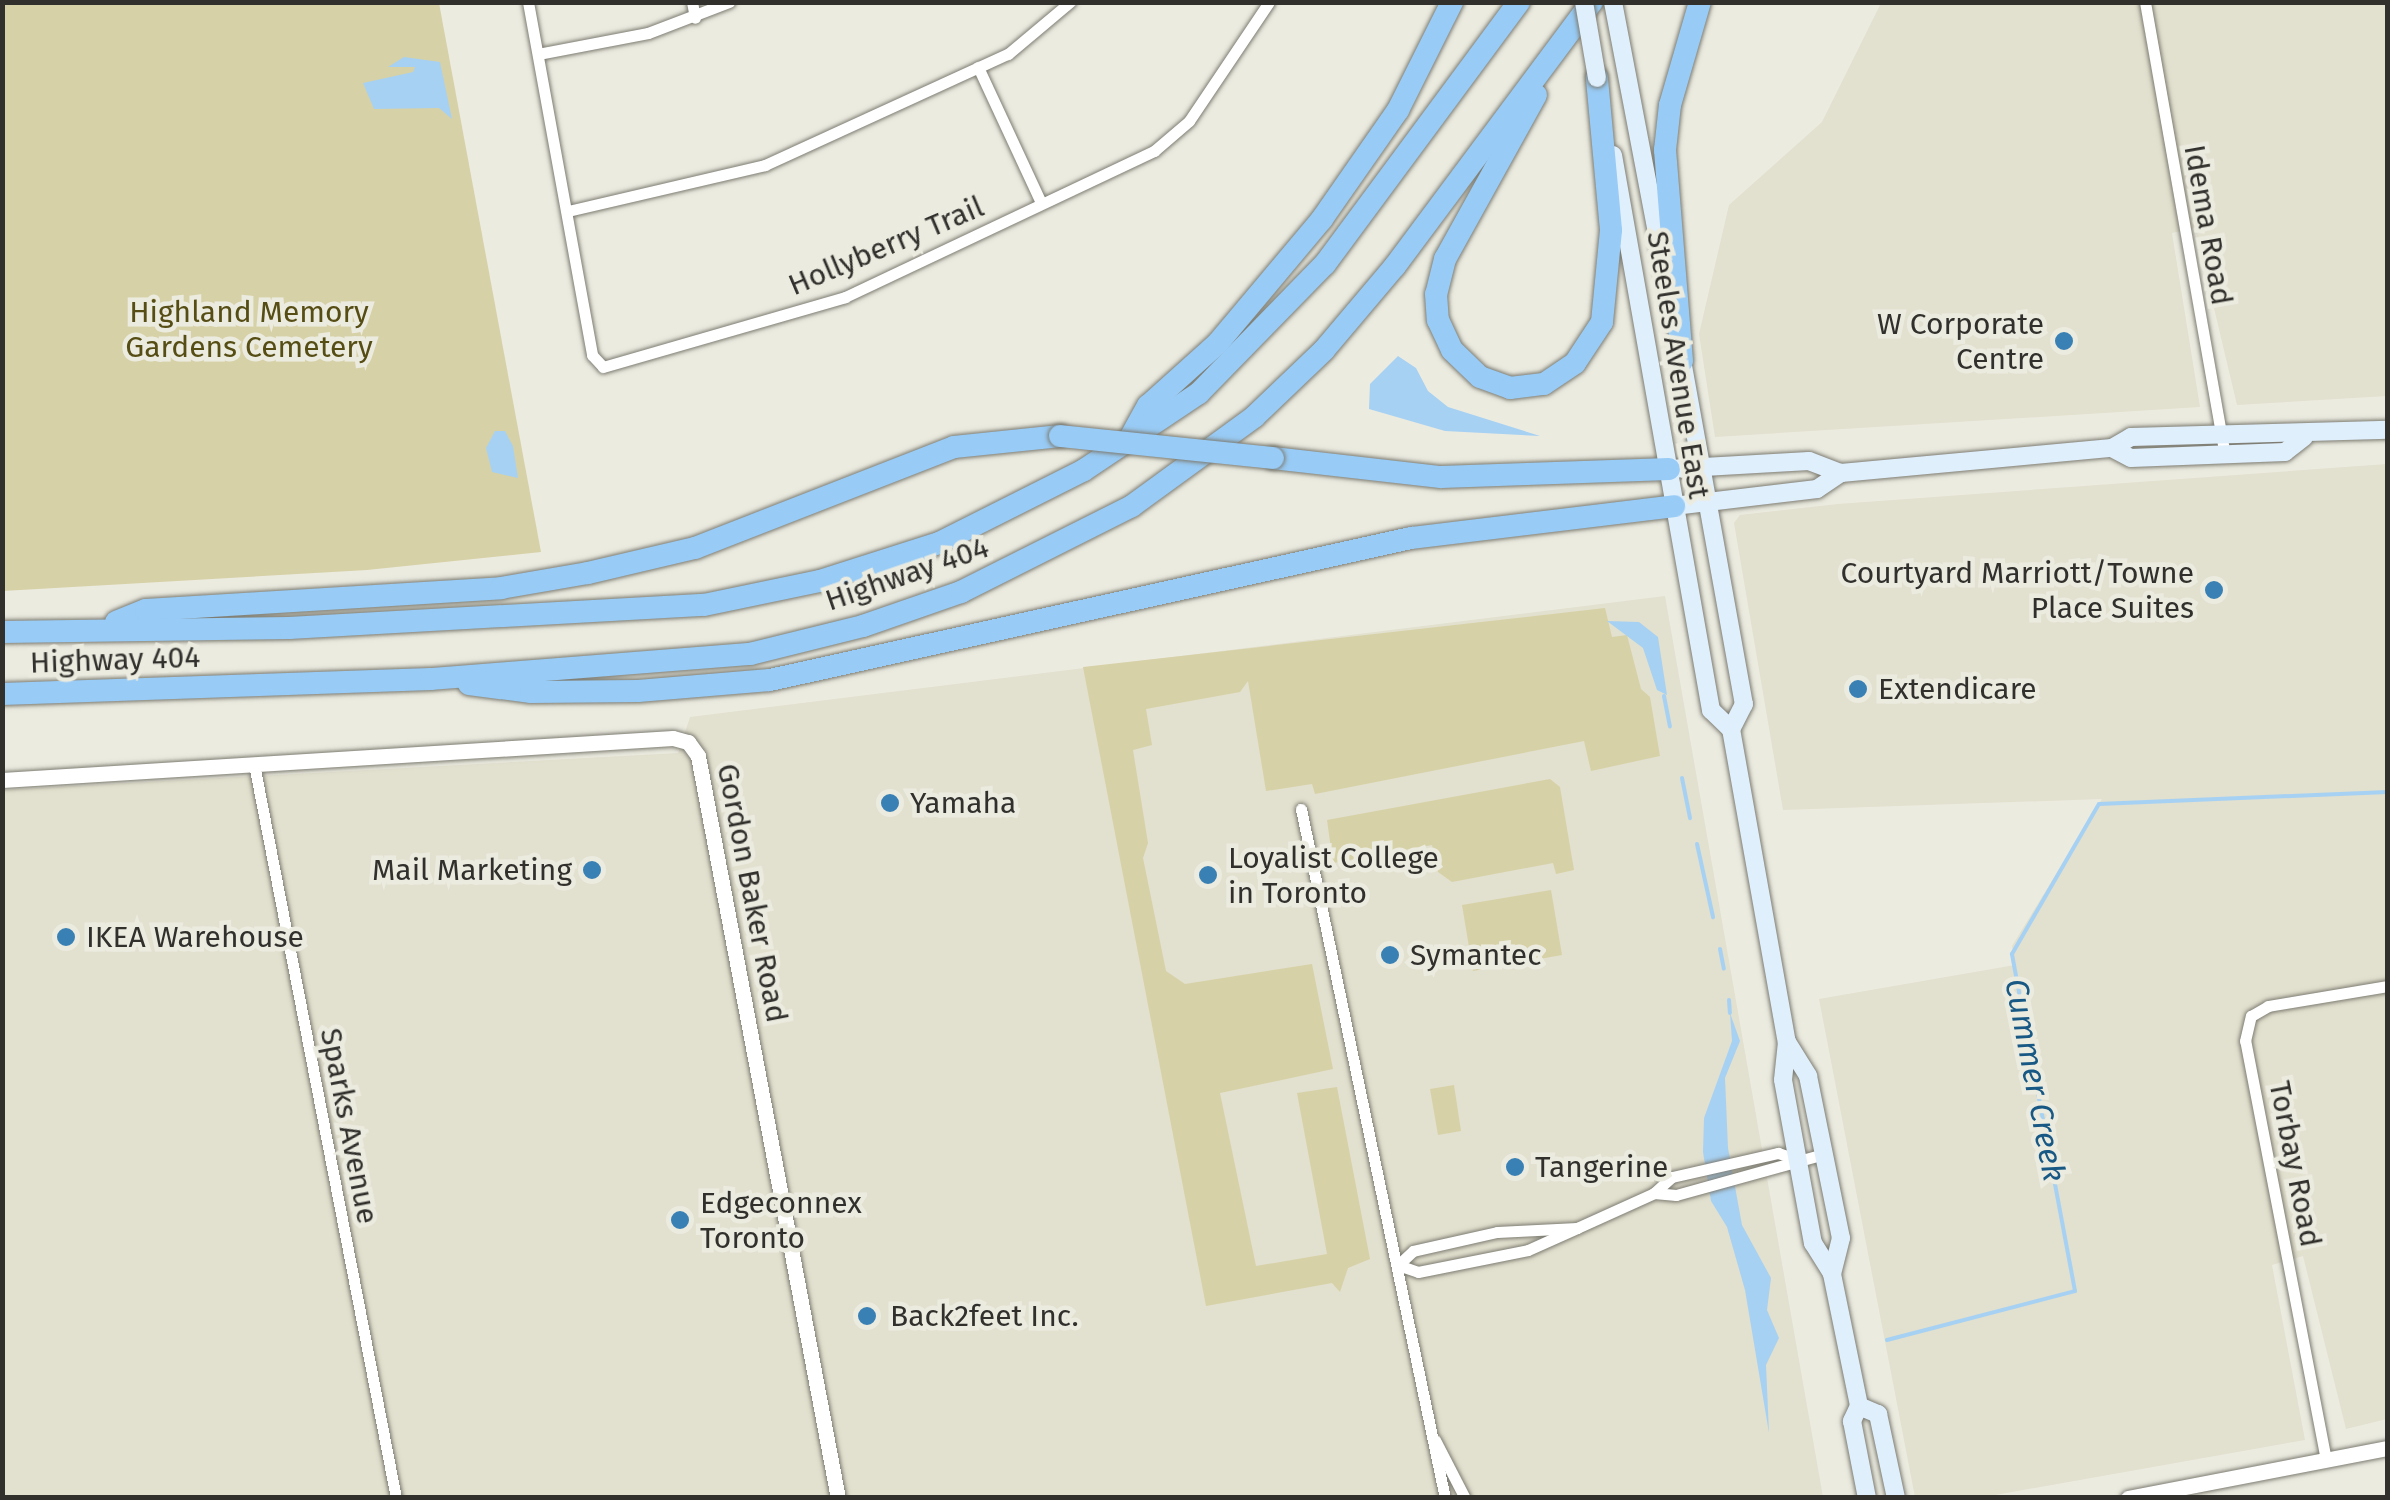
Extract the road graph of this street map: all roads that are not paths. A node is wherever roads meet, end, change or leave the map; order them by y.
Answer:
1 (528, 2) edge
2 (692, 2) edge
3 (729, 2) edge
4 (1070, 2) edge
5 (1269, 2) edge
6 (1452, 2) edge
7 (1519, 2) edge
8 (1584, 2) edge
9 (1592, 2) edge
10 (1613, 2) edge
11 (1700, 2) edge
12 (2144, 2) edge
13 (695, 18) junction
14 (538, 54) junction
15 (1555, 54) junction
16 (978, 67) junction
17 (1598, 78) junction
18 (1041, 203) junction
19 (568, 211) junction
20 (1682, 361) junction
21 (2388, 430) edge
22 (2218, 432) junction
23 (2304, 437) junction
24 (1128, 442) junction
25 (2112, 448) junction
26 (2225, 455) junction
27 (1701, 467) junction
28 (1669, 470) junction
29 (1841, 473) junction
30 (1707, 501) junction
31 (1674, 506) junction
32 (100, 629) junction
33 (2, 632) edge
34 (431, 679) junction
35 (2, 694) edge
36 (1731, 729) junction
37 (254, 764) junction
38 (2, 780) edge
39 (1301, 808) dead end
40 (2388, 986) edge
41 (1787, 1042) junction
42 (1824, 1154) junction
43 (1796, 1159) junction
44 (1654, 1193) junction
45 (1577, 1228) junction
46 (1398, 1265) junction
47 (1832, 1274) junction
48 (1859, 1406) junction
49 (1426, 1423) junction
50 (2388, 1448) edge
51 (2326, 1460) junction
52 (396, 1498) edge
53 (838, 1498) edge
54 (1445, 1498) edge
55 (1466, 1498) edge
56 (1867, 1498) edge
57 (1896, 1498) edge
58 (2128, 1498) edge

1 - 14 street, Hollyberry Trail
2 - 13 street
3 - 13 street
4 - 16 street
5 - 18 street, Hollyberry Trail
6 - 24 highway
7 - 24 highway, Highway 404
8 - 17 main road, Steeles Avenue East, bridge
9 - 15 highway, Highway 404
10 - 20 main road, Steeles Avenue East
11 - 20 highway
12 - 22 street, Idema Road
13 - 14 street
14 - 19 street, Hollyberry Trail
15 - 17 highway
15 - 34 highway, Highway 404
16 - 18 street
16 - 19 street
17 - 28 main road, Steeles Avenue East
18 - 19 street, Hollyberry Trail
20 - 27 main road, Steeles Avenue East
21 - 23 main road
22 - 23 main road
22 - 25 main road
22 - 26 street, Idema Road
23 - 26 main road
24 - 32 highway, Highway 404
25 - 26 main road
25 - 29 main road
27 - 28 main road
27 - 29 main road
27 - 30 main road, Steeles Avenue East
28 - 31 main road, Steeles Avenue East
28 - 32 highway, bridge
29 - 30 main road
30 - 31 main road
30 - 36 main road, Steeles Avenue East
31 - 34 highway
31 - 36 main road, Steeles Avenue East
32 - 33 highway, Highway 404
34 - 35 highway, Highway 404
36 - 41 main road, Steeles Avenue East
37 - 38 street, Gordon Baker Road
37 - 52 street, Sparks Avenue
37 - 53 street, Gordon Baker Road
39 - 46 street
40 - 51 street, Torbay Road
41 - 42 main road, Steeles Avenue East
41 - 43 main road, Steeles Avenue East
42 - 43 street
42 - 47 main road, Steeles Avenue East
43 - 44 street
43 - 44 street
43 - 47 main road, Steeles Avenue East
44 - 45 street
45 - 46 street
45 - 46 street
46 - 49 street
47 - 48 main road, Steeles Avenue East
48 - 56 main road, Steeles Avenue East
48 - 57 main road, Steeles Avenue East
49 - 54 street
49 - 55 street
50 - 51 street
51 - 58 street

